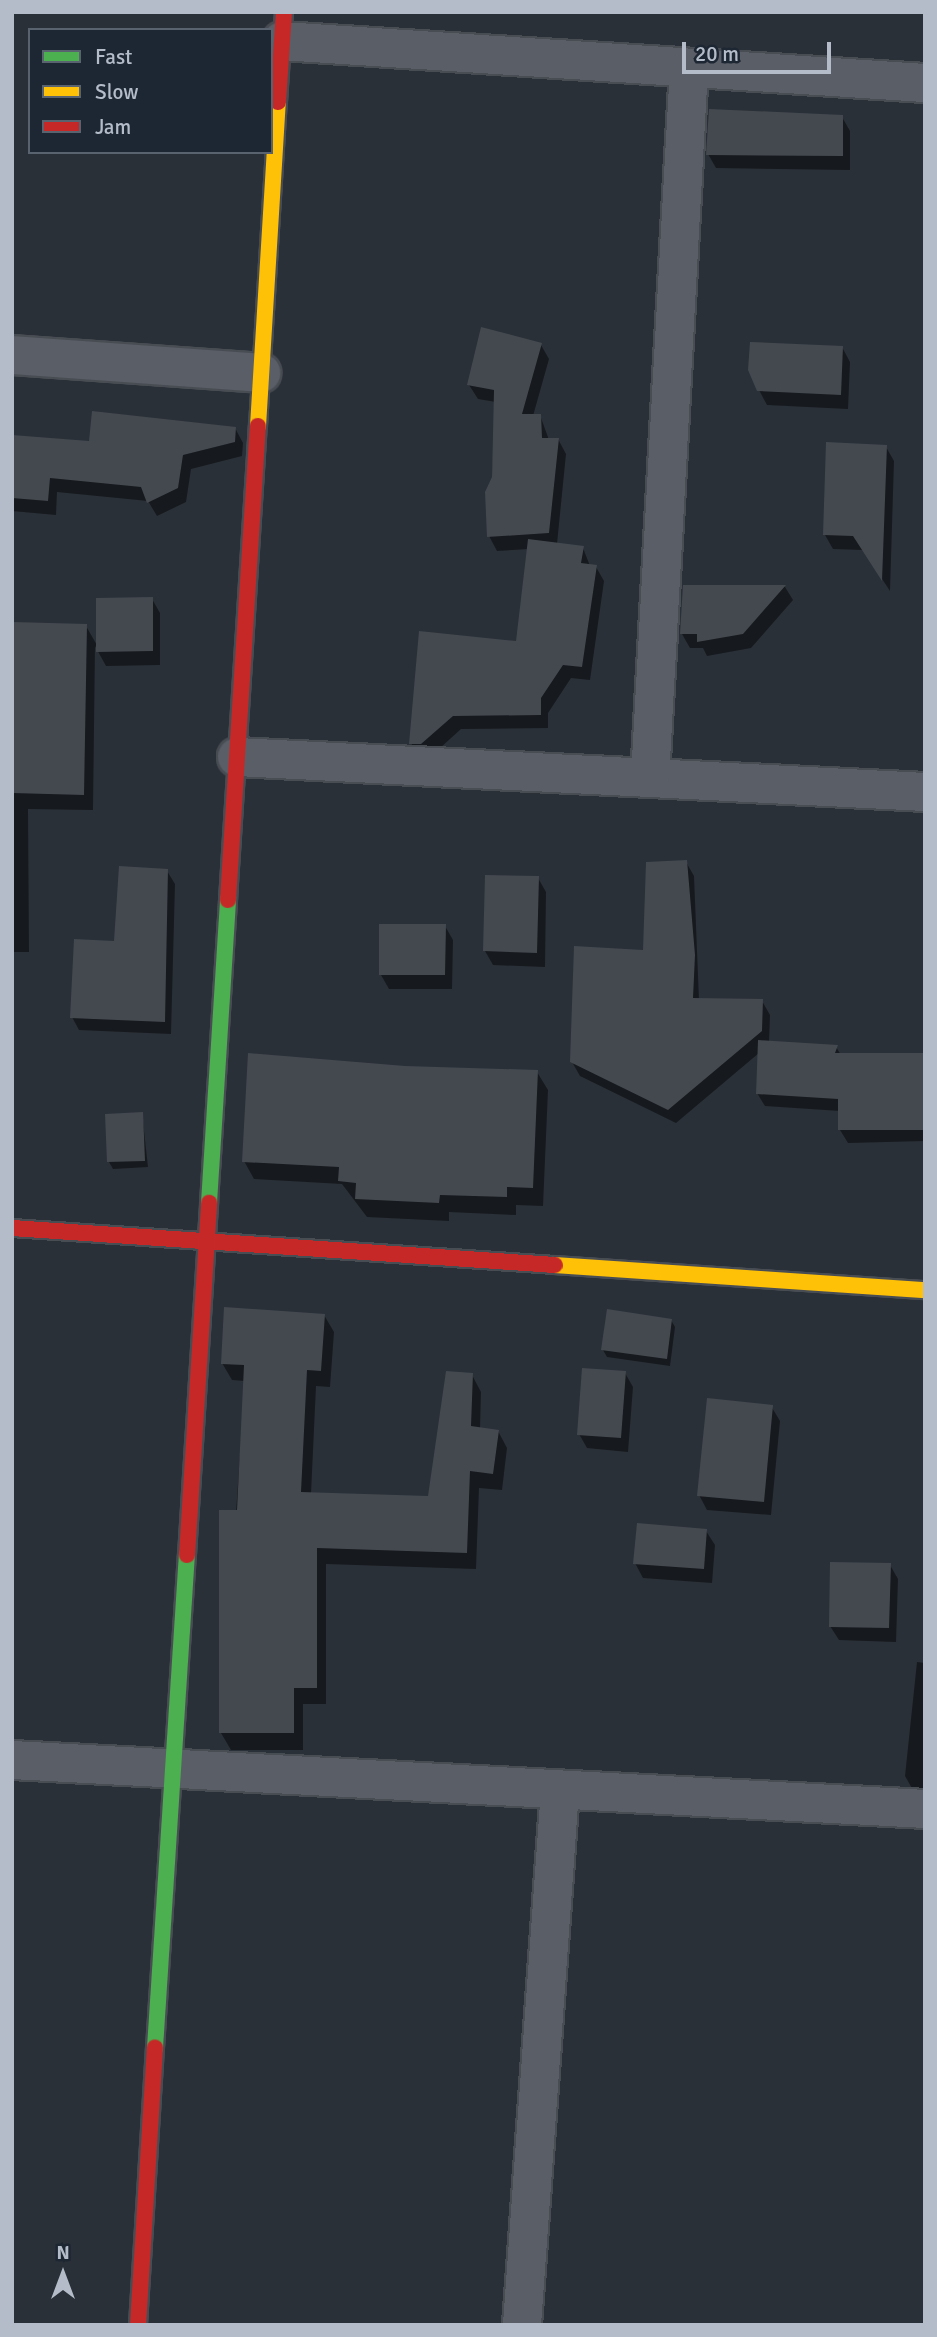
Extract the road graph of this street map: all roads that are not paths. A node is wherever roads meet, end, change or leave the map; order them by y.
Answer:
1 (283, 27) edge
2 (689, 68) junction
3 (925, 83) edge
4 (12, 355) edge
5 (261, 373) junction
6 (237, 757) junction
7 (650, 778) junction
8 (925, 792) edge
9 (12, 1228) edge
10 (206, 1242) junction
11 (925, 1290) edge
12 (12, 1760) edge
13 (173, 1770) junction
14 (560, 1789) junction
15 (925, 1809) edge
16 (138, 2325) edge
17 (522, 2325) edge

1 - 2 street
1 - 5 street
2 - 3 street
2 - 7 street
4 - 5 street
5 - 6 street
6 - 7 street
6 - 10 street
7 - 8 street
9 - 10 street
10 - 11 street
10 - 13 street
12 - 13 street
13 - 14 street
13 - 16 street
14 - 15 street
14 - 17 street

